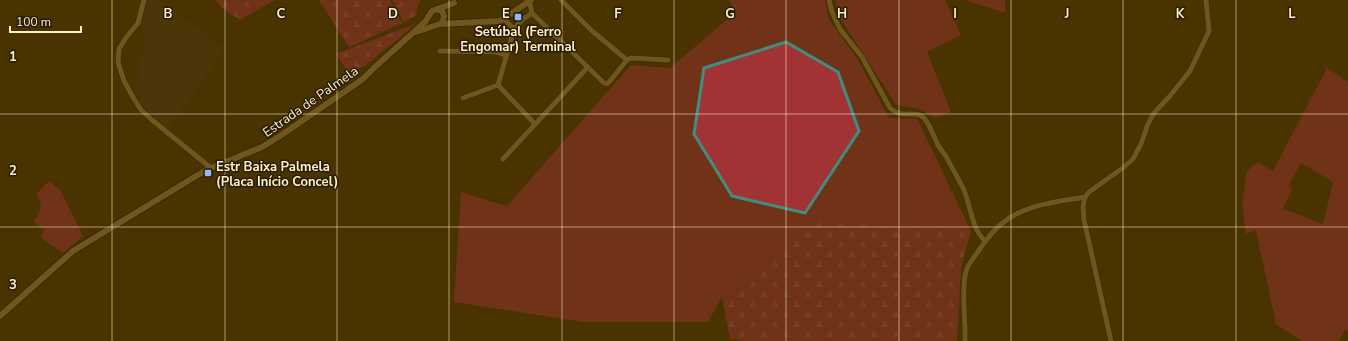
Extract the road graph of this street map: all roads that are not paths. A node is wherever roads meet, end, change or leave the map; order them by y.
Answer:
1 (144, 0) edge
2 (561, 0) edge
3 (829, 0) edge
4 (1206, 0) edge
5 (456, 1) edge
6 (529, 1) edge
7 (437, 9) junction
8 (532, 13) junction
9 (430, 14) junction
10 (444, 16) junction
11 (504, 20) junction
12 (458, 23) junction
13 (438, 24) junction
14 (514, 29) junction
15 (411, 35) junction
16 (440, 51) dead end
17 (506, 55) junction
18 (627, 60) junction
19 (668, 60) dead end
20 (588, 67) junction
21 (498, 85) junction
22 (464, 98) dead end
23 (535, 124) junction
24 (503, 159) dead end
25 (211, 168) junction
26 (1085, 197) junction
27 (985, 241) junction
28 (0, 316) edge
29 (966, 341) edge
30 (1110, 341) edge

1 - 25 street
2 - 18 street
3 - 27 street
4 - 26 street
5 - 7 street
5 - 10 street
6 - 8 street
6 - 11 street
7 - 9 street
7 - 10 street
8 - 14 street
8 - 20 street
9 - 13 street
9 - 15 street, Estrada de Palmela
10 - 12 street, Estrada de Palmela
10 - 13 street
11 - 12 street, Estrada de Palmela
11 - 14 street
12 - 13 street, Estrada de Palmela
13 - 15 street, Estrada de Palmela
14 - 17 street
15 - 25 street, Estrada de Palmela
16 - 17 street
17 - 21 street
18 - 19 street
18 - 20 street
20 - 23 street
21 - 22 street
21 - 23 street
23 - 24 street
25 - 28 street, Estrada de Palmela
26 - 27 street
26 - 30 street
27 - 29 street

